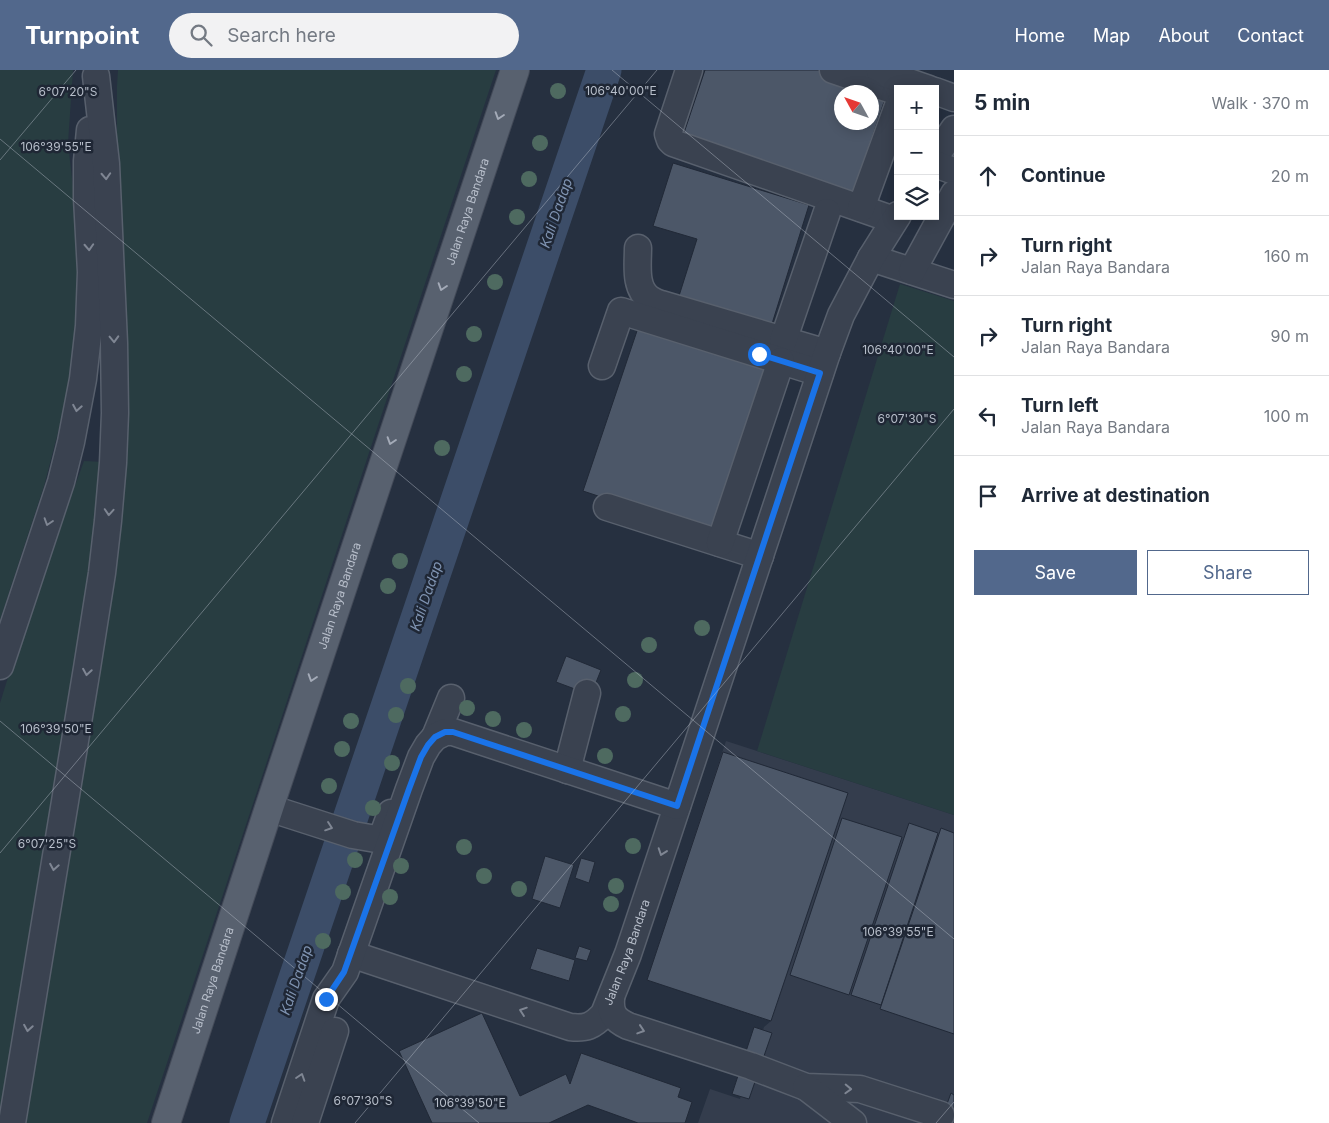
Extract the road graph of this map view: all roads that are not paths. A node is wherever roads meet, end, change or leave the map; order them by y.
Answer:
1 (515, 70) edge
2 (689, 70) edge
3 (833, 70) edge
4 (874, 70) edge
5 (96, 73) edge
6 (919, 85) edge
7 (939, 92) edge
8 (954, 98) edge
9 (939, 105) edge
10 (954, 110) edge
11 (894, 117) edge
12 (954, 129) edge
13 (939, 151) edge
14 (939, 165) edge
15 (954, 171) edge
16 (954, 194) edge
17 (862, 208) junction
18 (827, 212) dead end
19 (894, 217) edge
20 (895, 220) edge
21 (638, 248) dead end
22 (871, 258) junction
23 (912, 271) junction
24 (954, 285) edge
25 (782, 351) junction
26 (824, 363) junction
27 (602, 366) dead end
28 (606, 507) dead end
29 (720, 543) junction
30 (760, 556) junction
31 (0, 666) edge
32 (586, 693) dead end
33 (443, 718) junction
34 (567, 770) junction
35 (677, 806) junction
36 (269, 808) junction
37 (348, 963) junction
38 (611, 999) junction
39 (806, 1087) junction
40 (941, 1116) dead end
41 (12, 1123) edge
42 (166, 1123) edge
43 (285, 1123) edge
44 (305, 1123) edge
45 (853, 1123) edge

1 -> 36 main road, Jalan Raya Bandara
2 - 17 street
3 - 6 street
4 - 6 street
5 -> 31 street
5 -> 41 street
7 - 8 street
9 - 10 street
11 - 17 street
12 - 13 street
14 - 15 street
16 - 23 street
17 - 19 street
18 - 25 street
20 - 22 street, Jalan Raya Bandara
21 - 25 street
22 - 23 street
22 - 26 street, Jalan Raya Bandara
23 - 24 street
25 - 26 street
25 - 27 street
25 - 29 street
26 - 30 street, Jalan Raya Bandara
28 - 29 street
29 - 30 street
30 - 35 street, Jalan Raya Bandara
32 - 34 street
33 - 34 street
36 -> 33 street
33 - 37 street
34 - 35 street
35 -> 38 street, Jalan Raya Bandara
36 - 42 main road, Jalan Raya Bandara
38 -> 37 street, Jalan Raya Bandara
43 -> 37 street
37 - 44 street
38 -> 39 street
39 -> 40 street
39 - 45 street

